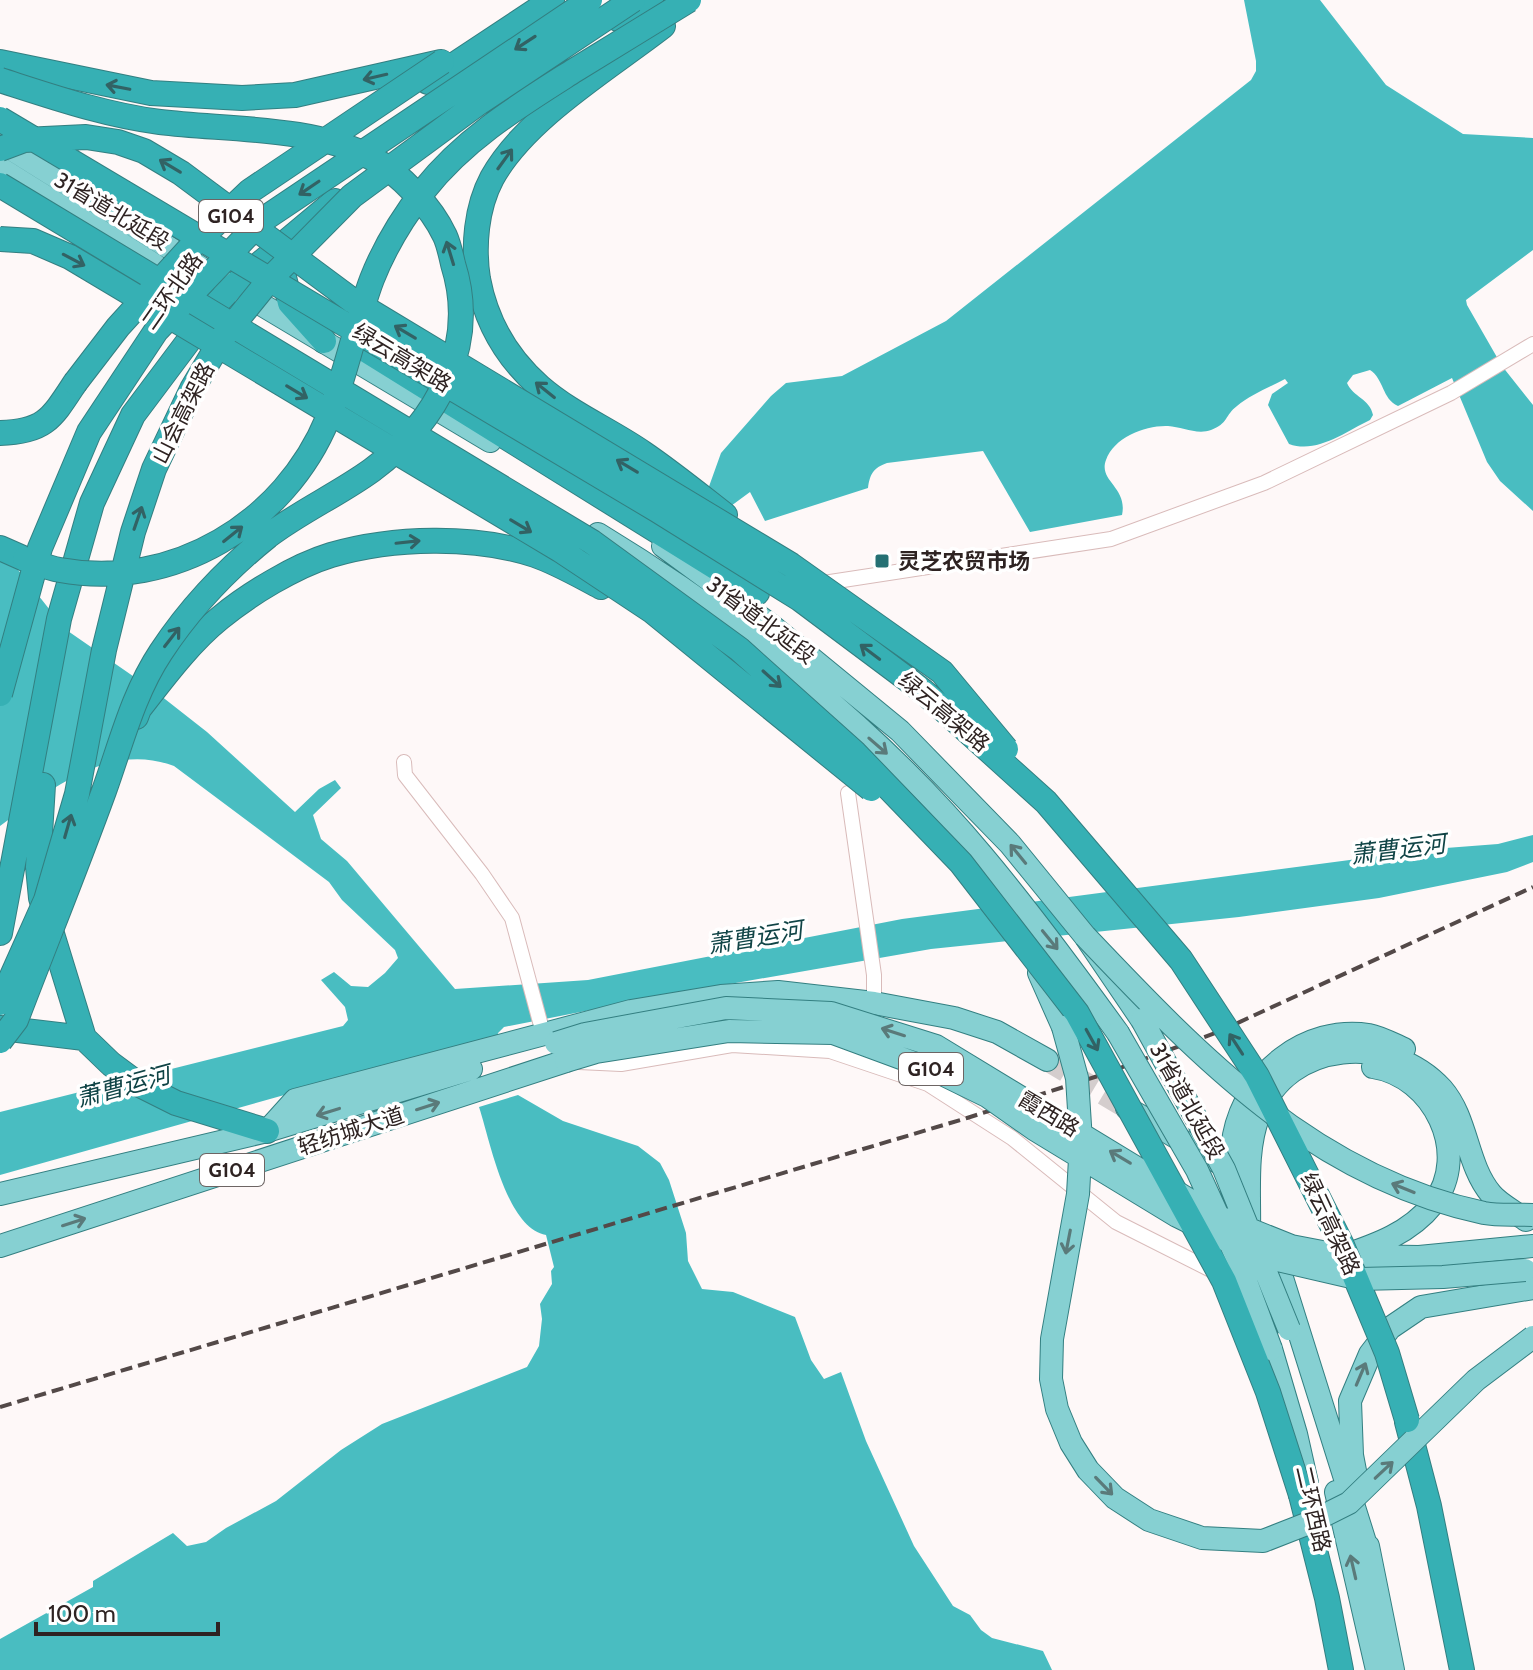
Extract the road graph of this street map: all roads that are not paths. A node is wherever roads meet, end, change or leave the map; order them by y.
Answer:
1 (549, 0) edge
2 (590, 0) edge
3 (633, 0) edge
4 (651, 0) edge
5 (689, 0) edge
6 (697, 0) edge
7 (0, 62) edge
8 (442, 62) junction
9 (0, 80) edge
10 (0, 119) edge
11 (0, 142) edge
12 (0, 149) edge
13 (0, 168) edge
14 (0, 185) edge
15 (291, 237) junction
16 (0, 239) edge
17 (184, 269) junction
18 (224, 295) junction
19 (290, 303) junction
20 (324, 341) junction
21 (1533, 344) edge
22 (0, 433) edge
23 (0, 548) edge
24 (791, 565) junction
25 (757, 593) joint
26 (652, 611) junction
27 (59, 619) junction
28 (793, 671) junction
29 (0, 694) edge
30 (0, 704) edge
31 (404, 762) dead end
32 (103, 793) junction
33 (848, 793) dead end
34 (961, 863) junction
35 (0, 933) edge
36 (1085, 936) junction
37 (1181, 960) junction
38 (0, 1003) edge
39 (874, 1003) junction
40 (0, 1028) edge
41 (551, 1040) junction
42 (0, 1041) edge
43 (89, 1042) junction
44 (516, 1058) junction
45 (1047, 1060) tunnel mouth
46 (457, 1076) junction
47 (1122, 1105) tunnel mouth
48 (1034, 1129) junction
49 (267, 1131) junction
50 (1233, 1171) junction
51 (0, 1194) edge
52 (1533, 1201) edge
53 (1533, 1215) edge
54 (1533, 1225) edge
55 (0, 1246) edge
56 (1524, 1248) edge
57 (1343, 1256) junction
58 (1530, 1276) edge
59 (1229, 1280) junction
60 (1533, 1337) edge
61 (1265, 1355) junction
62 (1289, 1456) junction
63 (1370, 1558) junction
64 (1330, 1670) edge
65 (1341, 1670) edge
66 (1350, 1670) edge
67 (1377, 1670) edge
68 (1393, 1670) edge
69 (1462, 1670) edge

1 - 8 highway
1 - 17 highway, 二环北路 / G104
2 -> 29 highway, bridge
38 -> 3 highway, 山会高架路, bridge
4 - 15 highway, G104
23 -> 5 highway, bridge
24 -> 6 highway, bridge
8 -> 7 highway
8 - 22 highway, bridge
32 -> 9 highway, bridge
37 -> 10 highway, 绿云高架路, bridge
11 - 17 main road, 31省道北延段
24 -> 12 highway, bridge
13 - 17 main road
14 -> 34 highway, bridge
15 - 18 highway, G104
15 - 19 highway
16 -> 26 highway, bridge
17 - 18 main road, 31省道北延段
17 - 30 highway, 二环北路 / G104, bridge
18 - 20 main road, 31省道北延段
18 - 27 highway, G104
18 - 28 main road
19 - 20 highway
19 - 25 highway
36 -> 20 main road, 31省道北延段
21 - 25 street
24 - 37 highway, bridge
32 -> 26 highway, bridge
26 - 34 highway, bridge
27 - 35 highway, G104
27 - 43 highway
28 -> 60 main road, bridge
28 -> 61 main road, bridge
31 - 41 street
32 - 42 highway, bridge
33 - 39 street
34 -> 65 highway, bridge
53 -> 36 main road, bridge
67 -> 36 main road, 31省道北延段, bridge
69 -> 37 highway, 绿云高架路, bridge
39 - 41 main road
39 - 45 main road
40 - 43 highway
41 - 44 main road
41 - 48 main road, 霞西路 / G104, bridge
57 -> 41 main road, 霞西路, bridge
41 - 59 street
43 - 49 highway
44 - 46 main road
44 - 46 main road, 轻纺城大道 / G104
46 -> 49 main road
55 -> 46 main road, 轻纺城大道 / G104
47 - 50 main road
48 - 58 main road, 霞西路 / G104, bridge
48 - 61 main road, bridge
49 - 51 main road
50 - 52 main road
50 - 59 main road
54 - 62 main road
56 - 57 main road, 霞西路
57 - 63 main road
63 -> 58 main road
59 - 62 street
61 - 62 main road
61 - 66 main road, 二环西路
62 - 64 main road
63 - 68 main road

